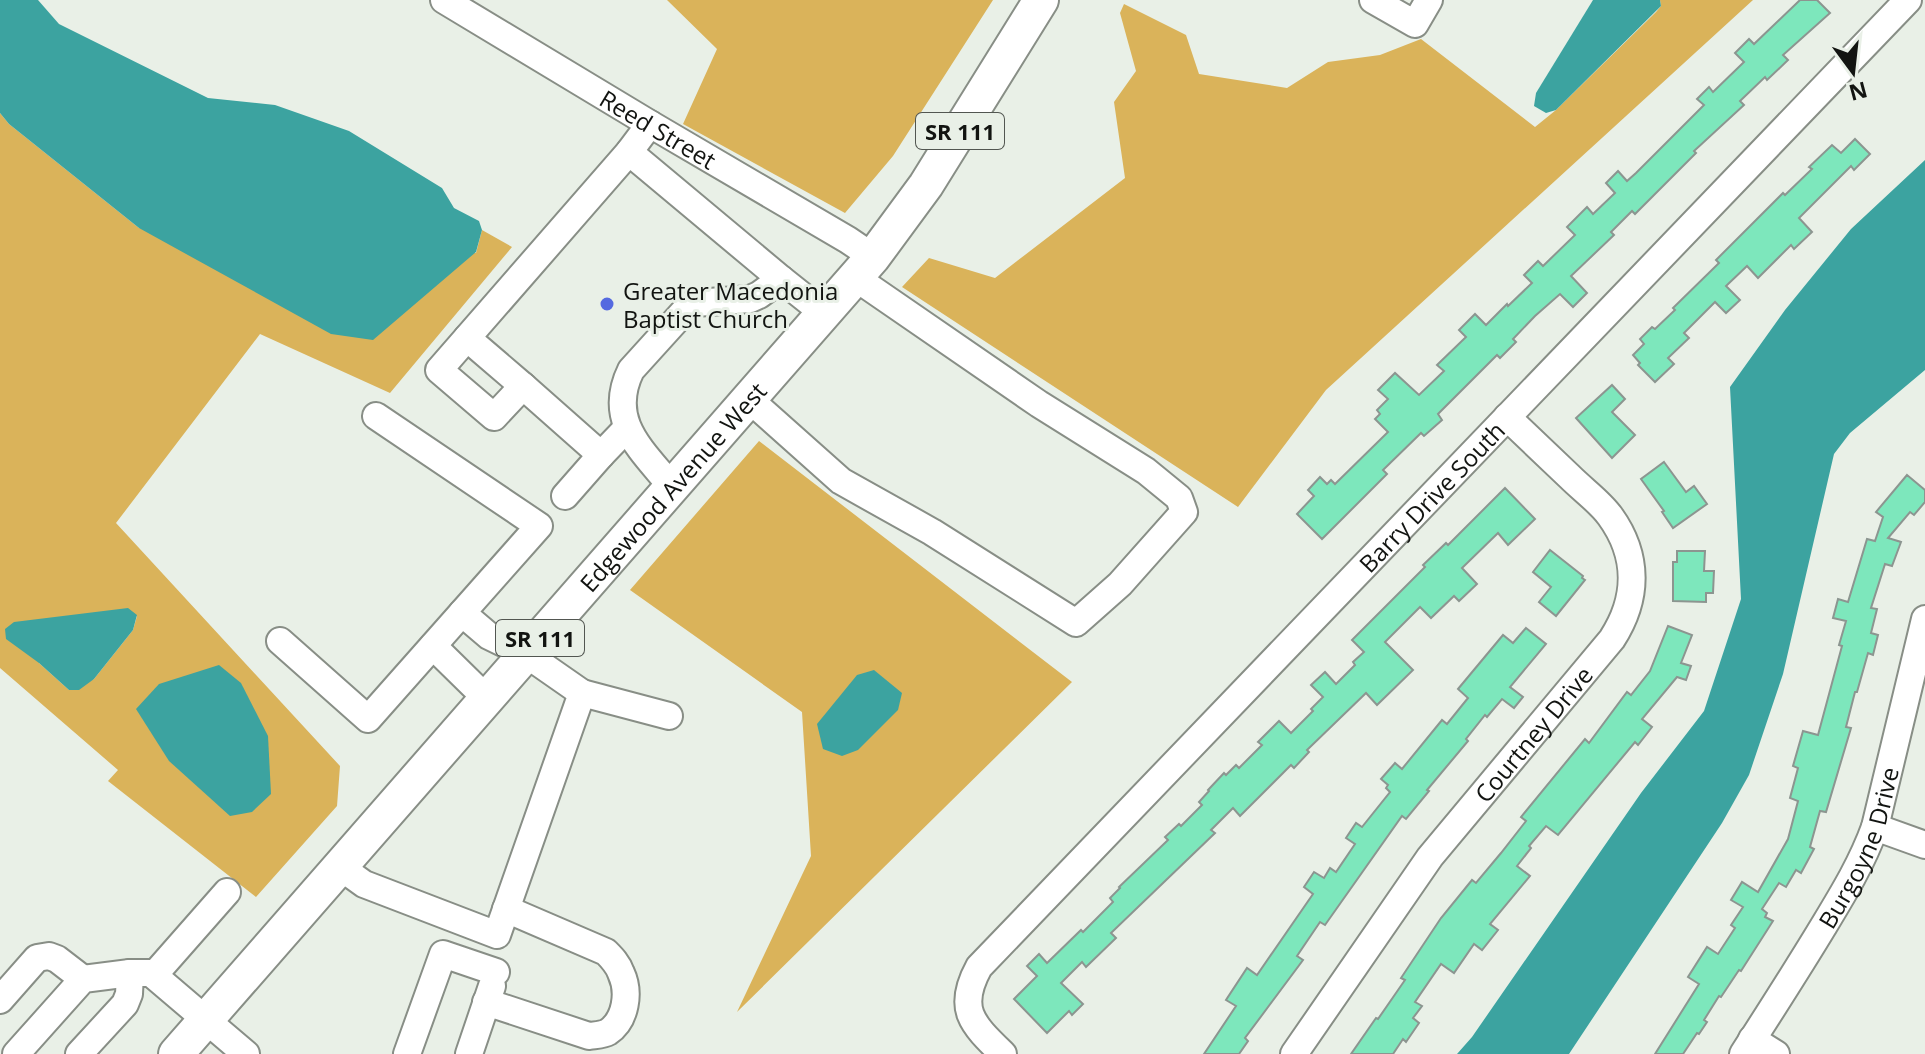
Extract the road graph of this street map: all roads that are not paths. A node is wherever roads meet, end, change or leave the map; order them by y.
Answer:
1 (444, 0) edge
2 (1041, 0) edge
3 (1373, 0) edge
4 (1429, 0) edge
5 (1908, 0) edge
6 (650, 124) junction
7 (629, 152) junction
8 (865, 267) junction
9 (781, 279) junction
10 (825, 314) junction
11 (467, 338) junction
12 (523, 386) junction
13 (749, 399) junction
14 (376, 416) dead end
15 (1507, 417) junction
16 (627, 428) junction
17 (601, 455) junction
18 (672, 487) junction
19 (565, 496) dead end
20 (462, 613) junction
21 (1925, 619) edge
22 (280, 641) dead end
23 (433, 646) junction
24 (526, 654) junction
25 (582, 693) junction
26 (487, 699) junction
27 (669, 716) dead end
28 (1875, 827) junction
29 (1925, 845) edge
30 (339, 866) junction
31 (227, 892) dead end
32 (506, 909) junction
33 (497, 935) junction
34 (496, 972) junction
35 (142, 974) junction
36 (83, 979) junction
37 (0, 1000) edge
38 (486, 1002) junction
39 (207, 1020) junction
40 (1748, 1046) edge
41 (16, 1054) edge
42 (79, 1054) edge
43 (176, 1054) edge
44 (246, 1054) edge
45 (407, 1054) edge
46 (469, 1054) edge
47 (1003, 1054) edge
48 (1294, 1054) edge
49 (1776, 1054) edge

1 - 6 street, Reed Street
2 - 8 main road, Edgewood Avenue West / SR 111
3 - 4 street
5 - 15 street, Barry Drive South
6 - 7 street
6 - 8 street, Reed Street
7 - 9 street
7 - 11 street
8 - 10 main road, Edgewood Avenue West / SR 111
8 - 13 street, Reed Street
9 - 10 street
9 - 16 street
10 - 13 main road, Edgewood Avenue West / SR 111
11 - 12 street
11 - 12 street
12 - 17 street
13 - 18 main road, Edgewood Avenue West / SR 111
14 - 20 street
15 - 47 street, Barry Drive South
15 - 48 street, Courtney Drive
16 - 17 street
16 - 18 street
17 - 19 street
18 - 24 main road, Edgewood Avenue West / SR 111
20 - 23 street
20 - 24 street
21 - 28 street, Burgoyne Drive
22 - 23 street
23 - 26 street
24 - 25 street
24 - 26 main road, Edgewood Avenue West / SR 111
25 - 27 street
25 - 32 street
26 - 30 main road, Edgewood Avenue West / SR 111
28 - 29 street
28 - 40 street, Burgoyne Drive
30 - 33 street
30 - 39 main road, Edgewood Avenue West / SR 111
31 - 35 street
32 - 33 street
32 - 38 street
33 - 34 street
34 - 38 street
34 - 45 street
35 - 36 street
35 - 39 street
35 - 42 street
36 - 37 street
36 - 41 street
38 - 46 street
39 - 43 main road, Edgewood Avenue West / SR 111
39 - 44 street
40 - 49 street

